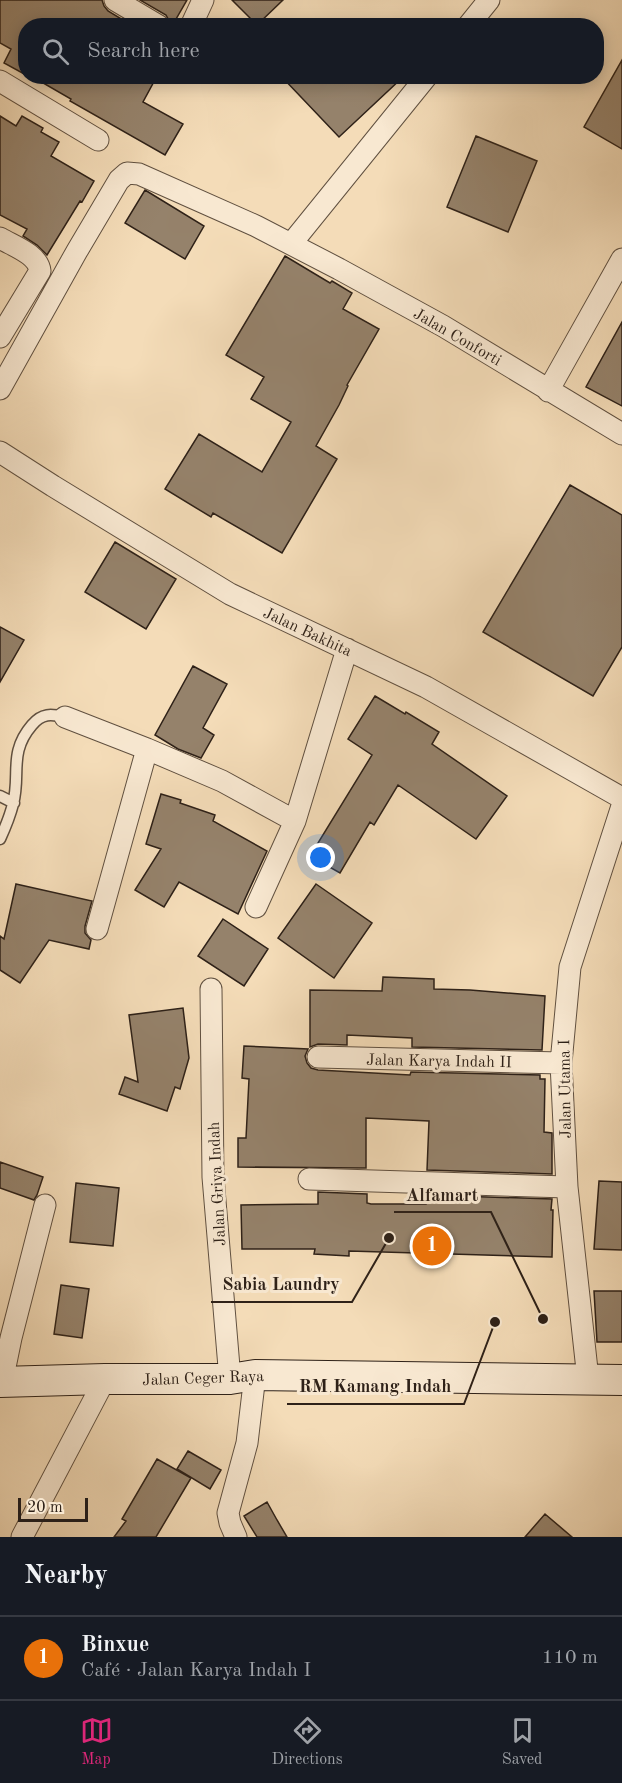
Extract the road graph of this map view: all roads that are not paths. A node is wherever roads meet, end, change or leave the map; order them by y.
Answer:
1 (115, 0) edge
2 (203, 0) edge
3 (489, 0) edge
4 (145, 18) edge
5 (194, 18) edge
6 (474, 18) edge
7 (0, 81) edge
8 (421, 84) edge
9 (98, 140) dead end
10 (0, 238) edge
11 (291, 244) junction
12 (622, 259) edge
13 (0, 336) edge
14 (0, 388) edge
15 (548, 391) junction
16 (622, 434) edge
17 (0, 452) edge
18 (347, 649) junction
19 (65, 717) joint
20 (147, 749) junction
21 (0, 796) edge
22 (622, 798) edge
23 (14, 803) junction
24 (622, 806) edge
25 (295, 821) junction
26 (0, 839) edge
27 (256, 907) dead end
28 (97, 929) dead end
29 (211, 989) dead end
30 (318, 1057) dead end
31 (561, 1063) junction
32 (309, 1179) dead end
33 (567, 1187) junction
34 (45, 1205) dead end
35 (243, 1377) junction
36 (105, 1379) junction
37 (588, 1379) junction
38 (622, 1380) edge
39 (1, 1382) edge
40 (24, 1536) edge
41 (236, 1537) edge

1 - 4 street
2 - 5 street
3 - 6 street
7 - 9 street
8 - 11 street
10 - 13 street
11 - 14 street, Jalan Conforti
11 - 15 street, Jalan Conforti
12 - 15 street
15 - 16 street, Jalan Conforti
17 - 18 street, Jalan Bakhita
18 - 22 street, Jalan Bakhita
18 - 25 street
19 - 20 street
19 - 23 lane
20 - 25 street
20 - 28 street
21 - 23 lane
23 - 26 lane
24 - 31 street, Jalan Utama I
25 - 27 street
29 - 35 street, Jalan Griya Indah
30 - 31 street, Jalan Karya Indah II
31 - 33 street, Jalan Utama I
32 - 33 street
33 - 37 street, Jalan Utama I
34 - 39 street
35 - 36 main road, Jalan Ceger Raya
35 - 37 main road, Jalan Ceger Raya
35 - 41 street, Jalan Griya Indah
36 - 39 main road, Jalan Ceger Raya
36 - 40 street
37 - 38 main road, Jalan Ceger Raya

